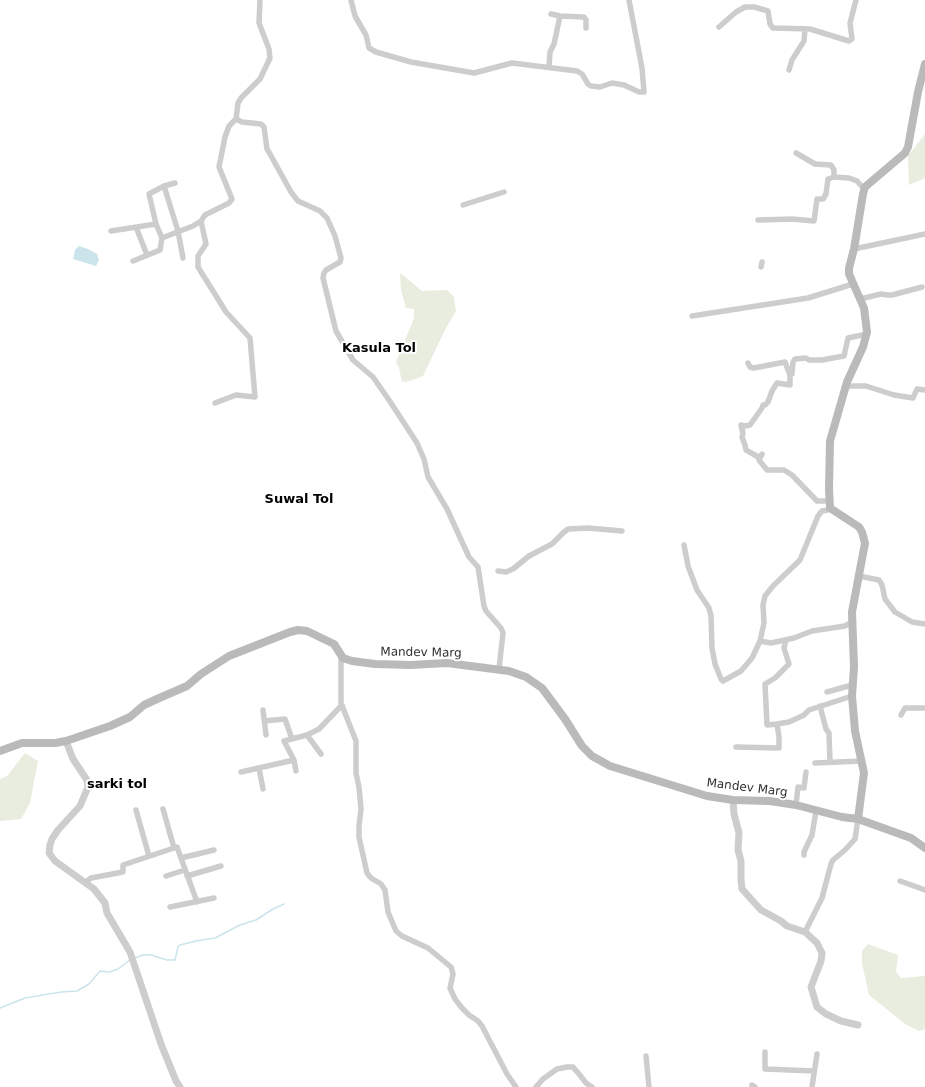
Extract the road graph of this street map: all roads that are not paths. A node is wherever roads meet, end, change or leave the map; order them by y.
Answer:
1 (260, 0) edge
2 (351, 0) edge
3 (629, 0) edge
4 (856, 0) edge
5 (551, 14) dead end
6 (560, 16) junction
7 (719, 27) dead end
8 (586, 28) dead end
9 (805, 29) junction
10 (925, 64) edge
11 (549, 67) junction
12 (789, 70) dead end
13 (236, 119) junction
14 (796, 153) dead end
15 (834, 177) junction
16 (175, 183) dead end
17 (164, 186) junction
18 (864, 190) junction
19 (504, 192) dead end
20 (463, 205) dead end
21 (758, 220) dead end
22 (201, 221) junction
23 (156, 224) junction
24 (136, 227) junction
25 (111, 231) dead end
26 (178, 231) junction
27 (925, 234) edge
28 (162, 238) junction
29 (854, 249) junction
30 (147, 255) junction
31 (183, 258) dead end
32 (133, 261) dead end
33 (853, 284) junction
34 (922, 287) dead end
35 (860, 299) junction
36 (692, 316) dead end
37 (867, 334) junction
38 (748, 363) dead end
39 (790, 375) junction
40 (846, 386) junction
41 (925, 390) edge
42 (215, 403) dead end
43 (830, 505) junction
44 (622, 531) dead end
45 (684, 545) dead end
46 (498, 571) dead end
47 (859, 576) junction
48 (852, 622) junction
49 (925, 624) edge
50 (786, 640) junction
51 (760, 641) junction
52 (341, 654) junction
53 (499, 669) junction
54 (852, 685) junction
55 (827, 692) dead end
56 (852, 696) junction
57 (342, 705) junction
58 (820, 706) junction
59 (925, 708) edge
60 (263, 710) dead end
61 (901, 715) dead end
62 (264, 721) junction
63 (776, 724) junction
64 (266, 735) dead end
65 (307, 735) junction
66 (292, 739) junction
67 (66, 741) junction
68 (736, 747) dead end
69 (0, 751) edge
70 (321, 754) dead end
71 (294, 760) junction
72 (862, 761) junction
73 (830, 762) junction
74 (815, 763) dead end
75 (259, 768) junction
76 (296, 771) dead end
77 (241, 772) dead end
78 (806, 772) dead end
79 (263, 789) dead end
80 (733, 800) junction
81 (796, 806) junction
82 (163, 809) dead end
83 (136, 810) dead end
84 (816, 810) junction
85 (858, 819) junction
86 (174, 848) junction
87 (925, 848) edge
88 (214, 850) dead end
89 (149, 856) junction
90 (804, 856) dead end
91 (181, 858) junction
92 (220, 866) dead end
93 (185, 870) junction
94 (166, 876) dead end
95 (187, 876) junction
96 (900, 881) dead end
97 (86, 882) junction
98 (925, 890) edge
99 (214, 898) dead end
100 (197, 902) junction
101 (170, 907) dead end
102 (805, 932) junction
103 (858, 1025) dead end
104 (765, 1052) dead end
105 (817, 1054) dead end
106 (646, 1056) dead end
107 (814, 1071) junction
108 (180, 1087) edge
109 (516, 1087) edge
110 (536, 1087) edge
111 (592, 1087) edge
112 (649, 1087) edge
113 (752, 1087) edge
114 (755, 1087) edge
115 (812, 1087) edge

1 - 13 street
2 - 11 street
3 - 11 street
4 - 9 street
5 - 6 street
6 - 8 street
6 - 11 street
7 - 9 street
9 - 12 street
10 - 18 main road
13 - 22 street
13 - 53 street
14 - 15 street
15 - 18 street
15 - 21 street
16 - 17 street
17 - 23 street
17 - 26 street
18 - 29 main road
19 - 20 street
22 - 26 street
22 - 42 street
23 - 24 street
23 - 28 street
24 - 25 street
24 - 30 street
26 - 28 street
26 - 31 street
27 - 29 street
28 - 30 street
29 - 33 main road
30 - 32 street
33 - 35 main road
33 - 36 street
34 - 35 street
35 - 37 main road
37 - 39 street
37 - 40 main road
38 - 39 street
39 - 43 street
40 - 41 street
40 - 43 main road
43 - 47 main road
43 - 51 street
44 - 46 street
45 - 51 street
47 - 48 main road
47 - 49 street
48 - 50 street
48 - 54 main road
50 - 51 street
50 - 63 street
52 - 53 main road, Mandev Marg
52 - 57 street
52 - 67 main road, Mandev Marg
53 - 80 main road, Mandev Marg
54 - 55 street
54 - 56 main road
56 - 58 street
56 - 72 main road
57 - 65 street
57 - 109 street
58 - 63 street
58 - 73 street
59 - 61 street
60 - 62 street
62 - 64 street
62 - 66 street
63 - 68 street
65 - 66 street
65 - 70 street
66 - 71 street
67 - 69 main road, Mandev Marg
67 - 97 street
71 - 75 street
71 - 76 street
72 - 73 street
72 - 85 main road
73 - 74 street
75 - 77 street
75 - 79 street
78 - 81 street
80 - 81 main road, Mandev Marg
80 - 102 street
81 - 84 main road, Mandev Marg
82 - 86 street
83 - 89 street
84 - 85 main road, Mandev Marg
84 - 90 street
85 - 87 main road, Mandev Marg
85 - 102 street
86 - 89 street
86 - 91 street
88 - 91 street
89 - 97 street
91 - 93 street
92 - 95 street
93 - 94 street
93 - 95 street
95 - 100 street
96 - 98 street
97 - 108 street
99 - 100 street
100 - 101 street
102 - 103 street
104 - 107 street
105 - 107 street
106 - 112 street
107 - 115 street
110 - 111 street
113 - 114 street

